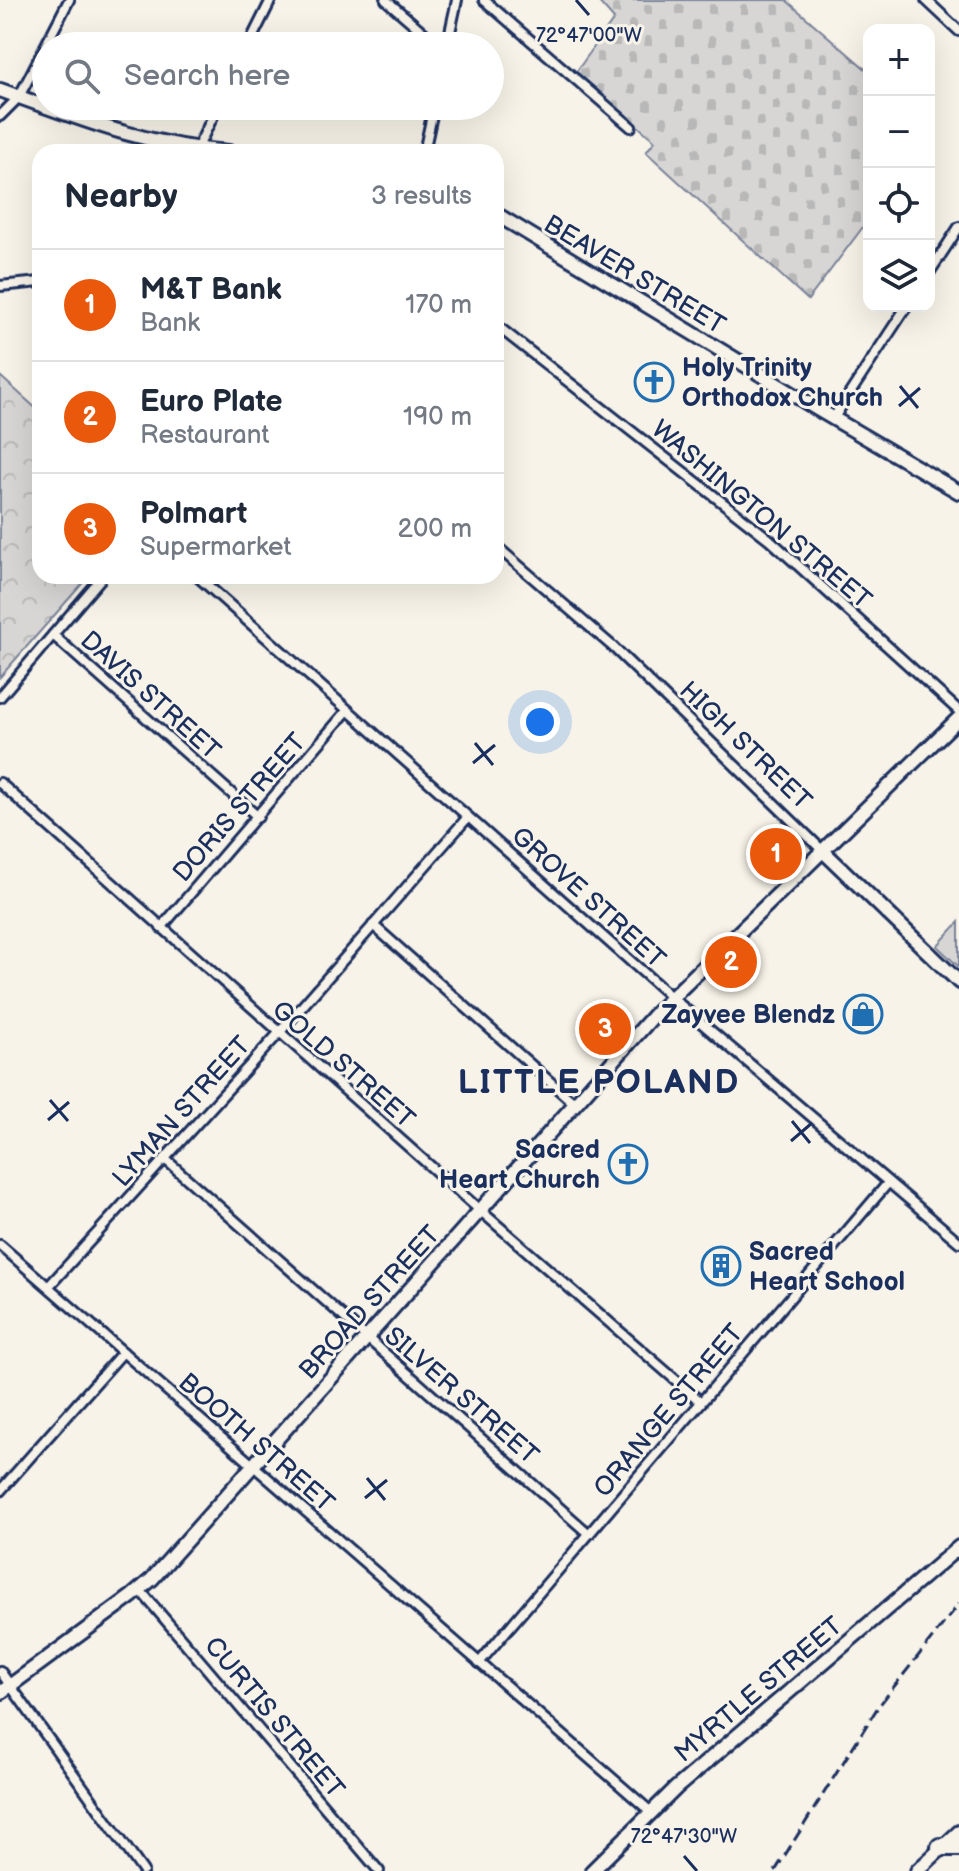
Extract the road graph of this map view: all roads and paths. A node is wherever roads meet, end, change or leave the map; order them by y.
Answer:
1 (69, 0) edge
2 (271, 0) edge
3 (386, 0) edge
4 (457, 0) edge
5 (484, 0) edge
6 (926, 0) edge
7 (959, 31) edge
8 (53, 32) edge
9 (255, 32) edge
10 (423, 32) edge
11 (450, 32) edge
12 (32, 72) edge
13 (0, 90) edge
14 (19, 97) junction
15 (32, 102) edge
16 (0, 116) edge
17 (85, 120) edge
18 (211, 120) edge
19 (431, 120) edge
20 (631, 127) dead end
21 (170, 144) edge
22 (199, 144) edge
23 (426, 144) edge
24 (504, 219) edge
25 (959, 227) edge
26 (935, 264) edge
27 (32, 283) edge
28 (0, 286) edge
29 (903, 312) edge
30 (504, 331) edge
31 (833, 419) junction
32 (959, 492) edge
33 (504, 553) edge
34 (96, 584) edge
35 (206, 584) edge
36 (53, 635) junction
37 (0, 697) edge
38 (347, 711) junction
39 (959, 711) edge
40 (959, 718) edge
41 (0, 783) edge
42 (258, 817) junction
43 (468, 817) junction
44 (822, 850) junction
45 (373, 925) junction
46 (161, 928) junction
47 (959, 982) edge
48 (671, 997) junction
49 (279, 1033) junction
50 (575, 1104) junction
51 (165, 1159) junction
52 (888, 1183) junction
53 (480, 1210) junction
54 (959, 1242) edge
55 (0, 1245) edge
56 (49, 1286) junction
57 (367, 1337) junction
58 (123, 1352) junction
59 (701, 1402) junction
60 (253, 1465) junction
61 (0, 1491) edge
62 (589, 1534) junction
63 (959, 1547) edge
64 (140, 1590) junction
65 (479, 1663) junction
66 (0, 1671) edge
67 (5, 1689) edge
68 (651, 1812) junction
69 (959, 1832) edge
70 (940, 1847) junction
71 (959, 1847) edge
72 (143, 1871) edge
73 (379, 1871) edge
74 (592, 1871) edge
75 (917, 1871) edge

1 - 8 street
2 - 9 street
3 - 10 street
4 - 11 street
5 - 20 street
6 - 7 street
12 - 14 street
13 - 14 street
14 - 15 street
14 - 16 street
17 - 21 street
18 - 22 street
19 - 23 street
24 - 31 street, BEAVER STREET
25 - 26 street
27 - 28 street
29 - 31 street
30 - 39 street, WASHINGTON STREET
31 - 32 street, BEAVER STREET
33 - 44 street, HIGH STREET
34 - 36 street
35 - 38 street, GROVE STREET
36 - 37 street
36 - 42 street, DAVIS STREET
38 - 42 street, DORIS STREET
38 - 43 street, GROVE STREET
40 - 44 street, BROAD STREET
41 - 46 street, GOLD STREET
42 - 46 street, DORIS STREET
43 - 45 street, LYMAN STREET
43 - 48 street, GROVE STREET
44 - 47 street, HIGH STREET
44 - 48 street, BROAD STREET
45 - 49 street, LYMAN STREET
45 - 50 street
46 - 49 street, GOLD STREET
48 - 50 street, BROAD STREET
48 - 52 street, GROVE STREET
49 - 51 street, LYMAN STREET
49 - 53 street, GOLD STREET
50 - 53 street, BROAD STREET
51 - 56 street, LYMAN STREET
51 - 57 street, SILVER STREET
52 - 54 street, GROVE STREET
52 - 59 street, ORANGE STREET
53 - 57 street, BROAD STREET
53 - 59 street, GOLD STREET
55 - 56 street, BOOTH STREET
56 - 58 street, BOOTH STREET
57 - 60 street, BROAD STREET
57 - 62 street, SILVER STREET
58 - 60 street, BOOTH STREET
58 - 61 street
59 - 62 street, ORANGE STREET
60 - 64 street, BROAD STREET
60 - 65 street, BOOTH STREET
62 - 65 street, ORANGE STREET
63 - 68 street, MYRTLE STREET
64 - 67 street, BROAD STREET
64 - 73 street, CURTIS STREET
65 - 68 street, BOOTH STREET
66 - 67 street
67 - 72 street
68 - 74 street, MYRTLE STREET
69 - 70 street
70 - 71 highway
70 - 75 street

